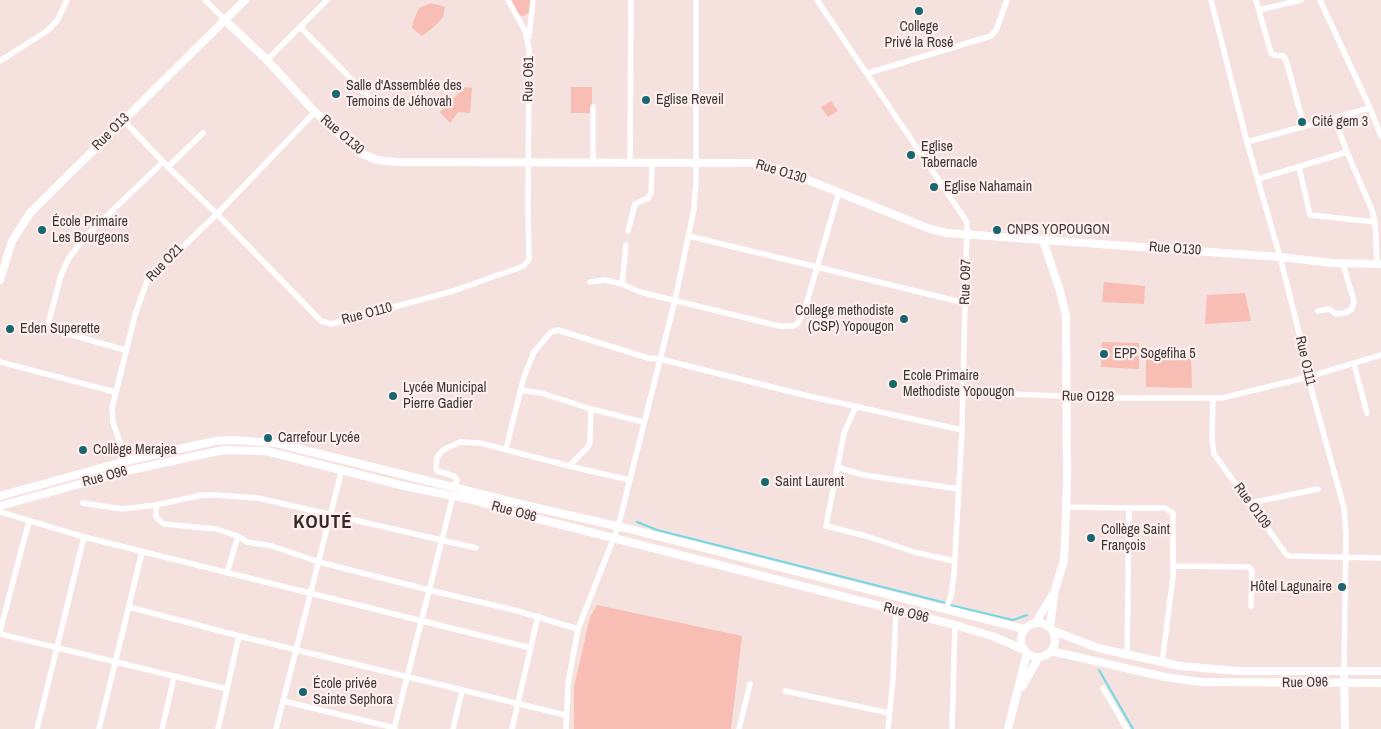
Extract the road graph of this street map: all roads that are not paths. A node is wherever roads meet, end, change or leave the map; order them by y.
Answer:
1 (67, 0) edge
2 (205, 0) edge
3 (244, 0) edge
4 (327, 0) edge
5 (508, 0) edge
6 (533, 0) edge
7 (631, 0) edge
8 (696, 0) edge
9 (817, 0) edge
10 (1008, 0) edge
11 (1211, 0) edge
12 (1256, 0) edge
13 (1301, 0) edge
14 (1320, 0) edge
15 (1259, 10) junction
16 (225, 20) junction
17 (300, 27) junction
18 (529, 42) junction
19 (267, 60) junction
20 (0, 61) edge
21 (868, 73) junction
22 (377, 105) dead end
23 (593, 107) dead end
24 (1370, 108) junction
25 (315, 112) junction
26 (1334, 117) junction
27 (123, 120) junction
28 (1304, 126) junction
29 (203, 133) dead end
30 (1381, 136) edge
31 (1247, 142) junction
32 (1347, 152) junction
33 (163, 162) junction
34 (528, 162) junction
35 (593, 162) junction
36 (630, 162) junction
37 (652, 162) junction
38 (696, 162) junction
39 (168, 167) junction
40 (1299, 167) junction
41 (1258, 179) junction
42 (839, 192) junction
43 (217, 214) junction
44 (1375, 222) junction
45 (628, 230) dead end
46 (967, 234) junction
47 (689, 236) junction
48 (1043, 240) junction
49 (626, 245) dead end
50 (1280, 257) junction
51 (1343, 264) junction
52 (1379, 264) edge
53 (818, 268) junction
54 (0, 280) edge
55 (590, 282) dead end
56 (622, 284) junction
57 (674, 300) junction
58 (965, 303) junction
59 (1318, 311) dead end
60 (125, 350) junction
61 (1381, 355) edge
62 (660, 359) junction
63 (0, 362) edge
64 (1354, 364) junction
65 (1308, 377) junction
66 (521, 390) junction
67 (116, 392) junction
68 (962, 392) junction
69 (1065, 397) junction
70 (1213, 399) junction
71 (856, 406) junction
72 (591, 409) junction
73 (1367, 414) dead end
74 (643, 422) junction
75 (962, 430) junction
76 (506, 449) junction
77 (126, 461) junction
78 (570, 466) junction
79 (837, 467) junction
80 (342, 469) junction
81 (630, 480) junction
82 (454, 487) junction
83 (959, 489) junction
84 (1318, 489) dead end
85 (0, 496) edge
86 (453, 496) junction
87 (83, 503) dead end
88 (1250, 503) junction
89 (156, 505) junction
90 (0, 506) edge
91 (1067, 507) junction
92 (1129, 508) junction
93 (0, 512) edge
94 (331, 515) junction
95 (29, 521) junction
96 (618, 527) junction
97 (238, 536) junction
98 (84, 538) junction
99 (615, 538) junction
100 (442, 540) junction
101 (476, 548) dead end
102 (142, 552) junction
103 (1346, 558) junction
104 (1381, 558) edge
105 (954, 561) junction
106 (319, 562) junction
107 (1174, 566) junction
108 (227, 573) junction
109 (429, 590) junction
110 (1055, 590) junction
111 (311, 594) junction
112 (1251, 606) dead end
113 (129, 607) junction
114 (946, 609) junction
115 (896, 610) junction
116 (538, 616) junction
117 (421, 622) junction
118 (1036, 622) junction
119 (955, 625) junction
120 (578, 629) junction
121 (1024, 629) junction
122 (1052, 629) junction
123 (0, 632) edge
124 (239, 636) junction
125 (531, 648) junction
126 (57, 649) junction
127 (296, 649) junction
128 (1026, 651) junction
129 (1051, 652) junction
130 (1127, 656) junction
131 (1039, 657) junction
132 (115, 663) junction
133 (1162, 663) junction
134 (1344, 671) junction
135 (1381, 671) edge
136 (174, 677) junction
137 (407, 677) junction
138 (1344, 683) junction
139 (1381, 683) edge
140 (750, 684) dead end
141 (227, 688) junction
142 (1103, 688) dead end
143 (462, 691) junction
144 (785, 691) dead end
145 (283, 701) junction
146 (1015, 703) junction
147 (518, 704) junction
148 (889, 713) junction
149 (565, 715) junction
150 (394, 728) edge
151 (37, 729) edge
152 (99, 729) edge
153 (162, 729) edge
154 (218, 729) edge
155 (276, 729) edge
156 (453, 729) edge
157 (512, 729) edge
158 (566, 729) edge
159 (738, 729) edge
160 (888, 729) edge
161 (952, 729) edge
162 (1008, 729) edge
163 (1127, 729) edge
164 (1345, 729) edge

1 - 20 street
2 - 16 street, Rue O130
3 - 16 main road, Rue O13
4 - 17 street
5 - 18 street, Rue O61
6 - 18 street
7 - 36 street
8 - 38 street
9 - 21 street, Rue O97
10 - 21 street
11 - 31 street, Rue O111
12 - 15 street
13 - 15 street
14 - 24 street
15 - 28 street
16 - 19 main road, Rue O130
16 - 27 main road, Rue O13
17 - 19 street
17 - 22 street
18 - 34 street, Rue O61
19 - 25 main road, Rue O130
21 - 46 street, Rue O97
23 - 35 street
24 - 26 street
24 - 30 street
25 - 34 main road, Rue O130
25 - 43 street, Rue O21
26 - 28 street
26 - 32 street
27 - 33 street, Rue O110
27 - 54 main road, Rue O13
28 - 31 street
29 - 39 street
31 - 41 street, Rue O111
32 - 40 street
32 - 44 street
33 - 39 street, Rue O110
33 - 60 street
34 - 35 main road, Rue O130
34 - 43 street, Rue O110
35 - 36 main road, Rue O130
36 - 37 main road, Rue O130
37 - 38 main road, Rue O130
37 - 45 street
38 - 42 main road, Rue O130
38 - 47 street
39 - 43 street, Rue O110
40 - 41 street
40 - 44 street
41 - 50 street, Rue O111
42 - 46 main road, Rue O130
42 - 53 street
43 - 60 street, Rue O21
44 - 52 street
46 - 48 main road, Rue O130
46 - 58 street, Rue O97
47 - 53 street
47 - 57 street
48 - 50 main road, Rue O130
48 - 69 main road
49 - 56 street
50 - 51 main road, Rue O130
50 - 65 street, Rue O111
51 - 52 main road, Rue O130
51 - 59 street
53 - 57 street
53 - 58 street
55 - 56 street
56 - 57 street
57 - 62 street
58 - 68 street, Rue O97
60 - 67 street, Rue O21
61 - 64 street, Rue O128
62 - 66 street
62 - 71 street
62 - 74 street
63 - 67 street
64 - 65 street, Rue O128
64 - 73 street
65 - 70 street, Rue O128
65 - 103 street, Rue O111
66 - 72 street
66 - 76 street
67 - 77 street, Rue O21
68 - 69 street, Rue O128
68 - 75 street, Rue O97
69 - 70 street, Rue O128
69 - 91 main road
70 - 88 street, Rue O109
71 - 75 street
71 - 79 street
72 - 74 street
72 - 78 street
74 - 81 street
75 - 83 street, Rue O97
76 - 78 street
76 - 82 street
77 - 82 main road, Rue O96
77 - 85 main road, Rue O96
78 - 81 street
79 - 83 street
79 - 105 street
80 - 86 main road, Rue O96
80 - 90 main road, Rue O96
80 - 94 street
81 - 96 street
82 - 96 main road, Rue O96
83 - 105 street, Rue O97
84 - 88 street
86 - 99 main road, Rue O96
86 - 100 street
87 - 89 street
88 - 103 street, Rue O109
89 - 94 street
89 - 97 street
91 - 92 street
91 - 110 main road
92 - 107 street
92 - 130 street
93 - 95 street
94 - 100 street
94 - 106 street
95 - 98 street
95 - 123 street
96 - 99 street
96 - 114 main road, Rue O96
97 - 106 street
97 - 108 street
98 - 102 street
98 - 126 street
99 - 115 main road, Rue O96
99 - 120 street
100 - 101 street
100 - 109 street
102 - 108 street
102 - 113 street
103 - 104 street
103 - 134 street, Rue O111
105 - 114 street, Rue O97
106 - 109 street
106 - 111 street
107 - 112 street
107 - 133 street
108 - 111 street
109 - 116 street
109 - 117 street
110 - 118 main road
110 - 122 main road
111 - 117 street
111 - 127 street
113 - 124 street
113 - 132 street
114 - 121 main road, Rue O96
115 - 119 main road, Rue O96
115 - 148 street
116 - 120 street
116 - 125 street
117 - 125 street
117 - 137 street
118 - 121 main road
118 - 122 main road
119 - 128 main road, Rue O96
119 - 161 street
120 - 149 street
121 - 128 main road
122 - 129 main road
122 - 130 main road, Rue O96
123 - 126 street
124 - 127 street
124 - 141 street
125 - 147 street
126 - 132 street
126 - 151 street
127 - 137 street
127 - 145 street
128 - 131 main road
128 - 146 main road
129 - 131 main road
129 - 138 main road, Rue O96
130 - 133 main road, Rue O96
131 - 146 main road
132 - 136 street
132 - 152 street
133 - 134 main road, Rue O96
134 - 135 main road, Rue O96
134 - 138 main road, Rue O111
136 - 141 street
136 - 153 street
137 - 143 street
137 - 150 street
138 - 139 main road, Rue O96
138 - 164 main road, Rue O111
140 - 159 street
141 - 154 street
142 - 163 street
143 - 147 street
143 - 156 street
144 - 148 street
145 - 150 street
145 - 155 street
146 - 162 main road
147 - 149 street
147 - 157 street
148 - 160 street
149 - 158 street

